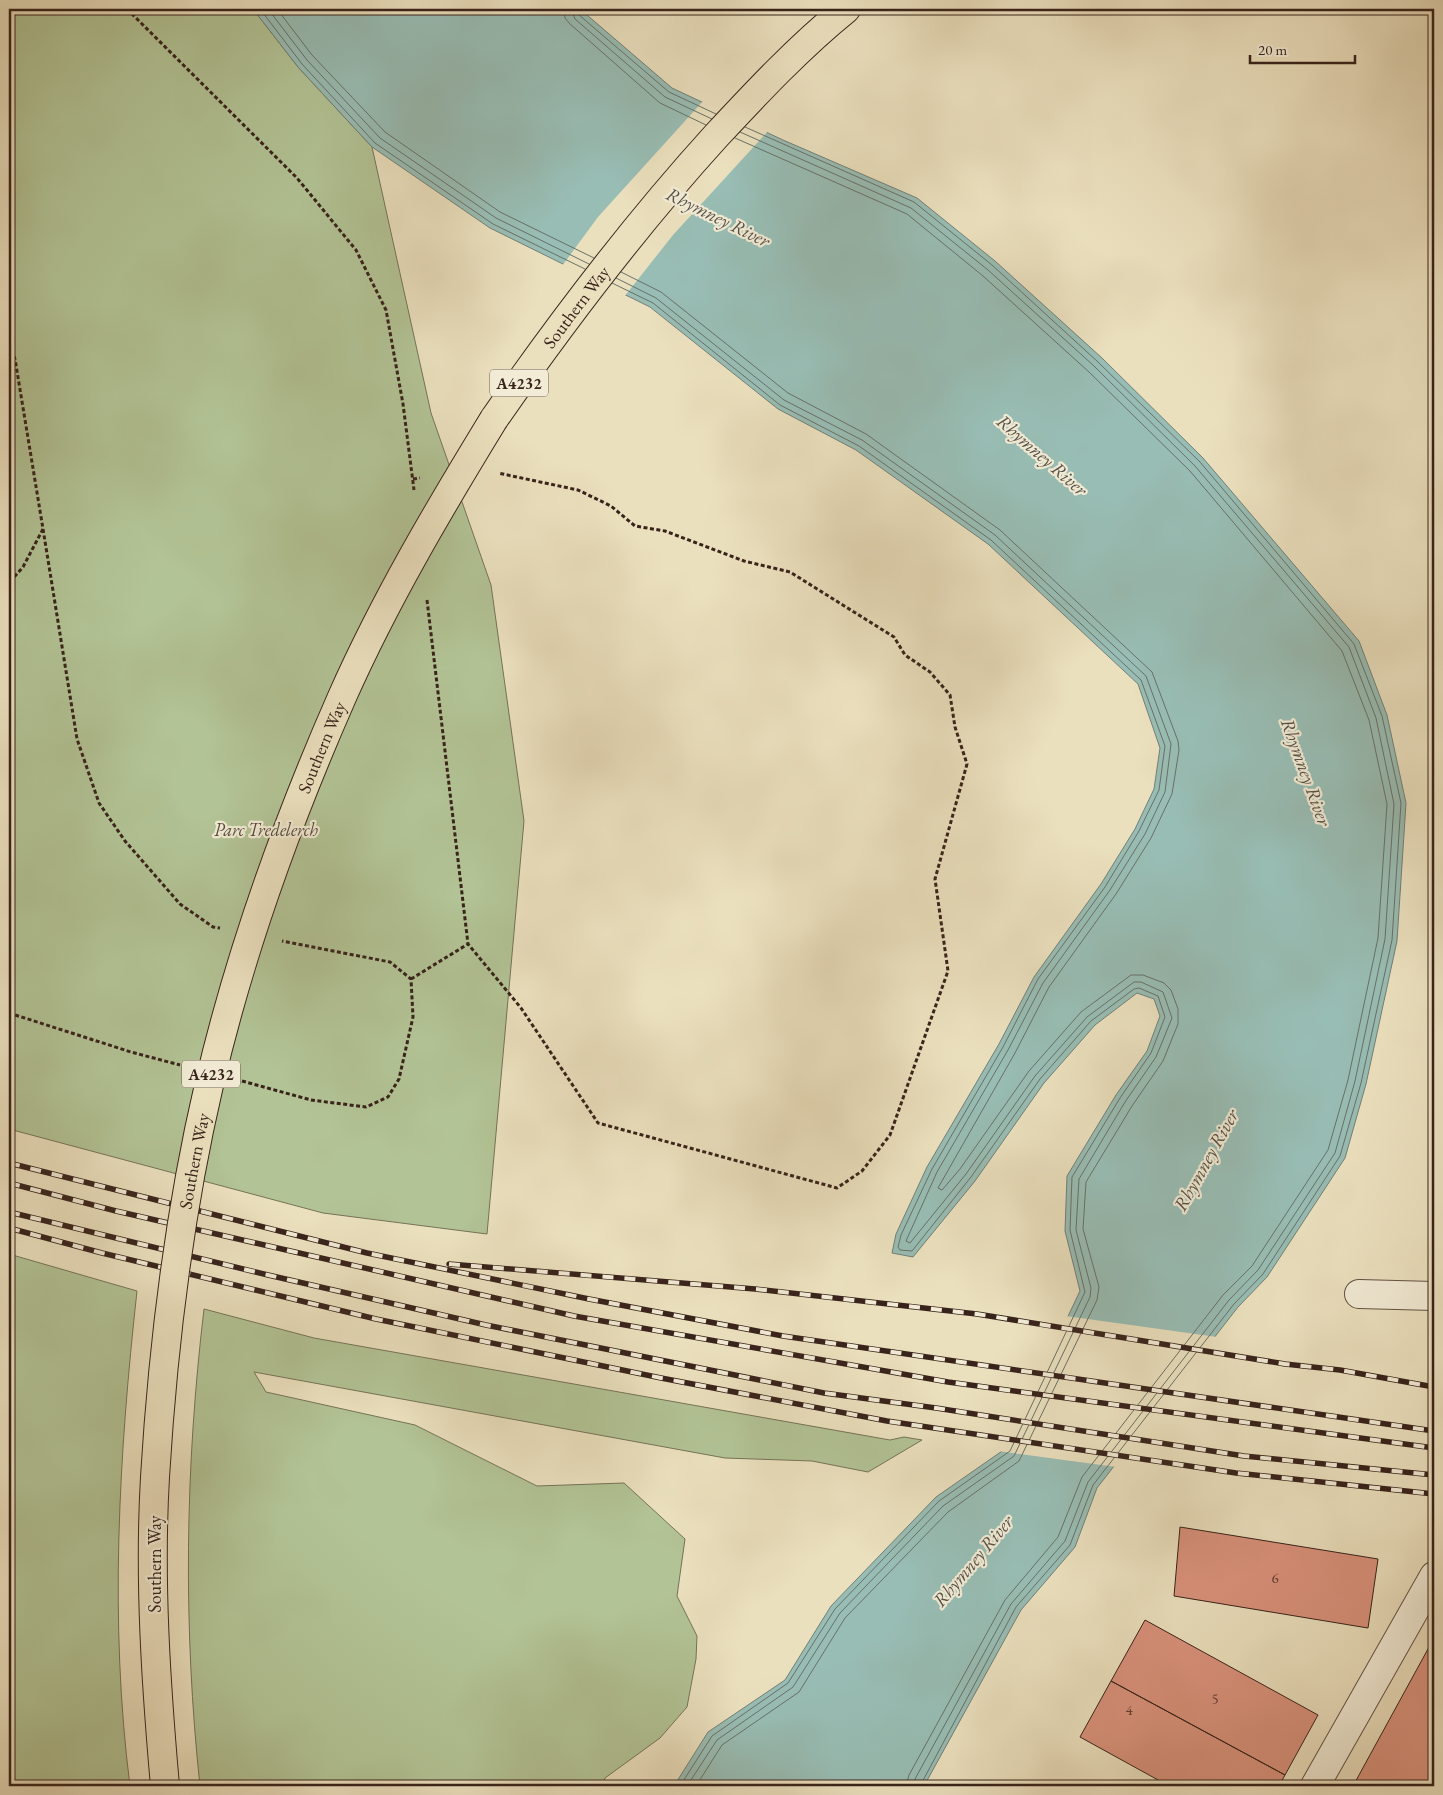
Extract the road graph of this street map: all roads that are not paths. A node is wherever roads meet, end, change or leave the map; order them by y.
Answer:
1 (846, 9) edge
2 (1359, 1294) dead end
3 (1434, 1296) edge
4 (1434, 1576) edge
5 (165, 1786) edge
6 (1315, 1786) edge

1 - 5 main road, Southern Way / A4232, bridge
2 - 3 street
4 - 6 street

